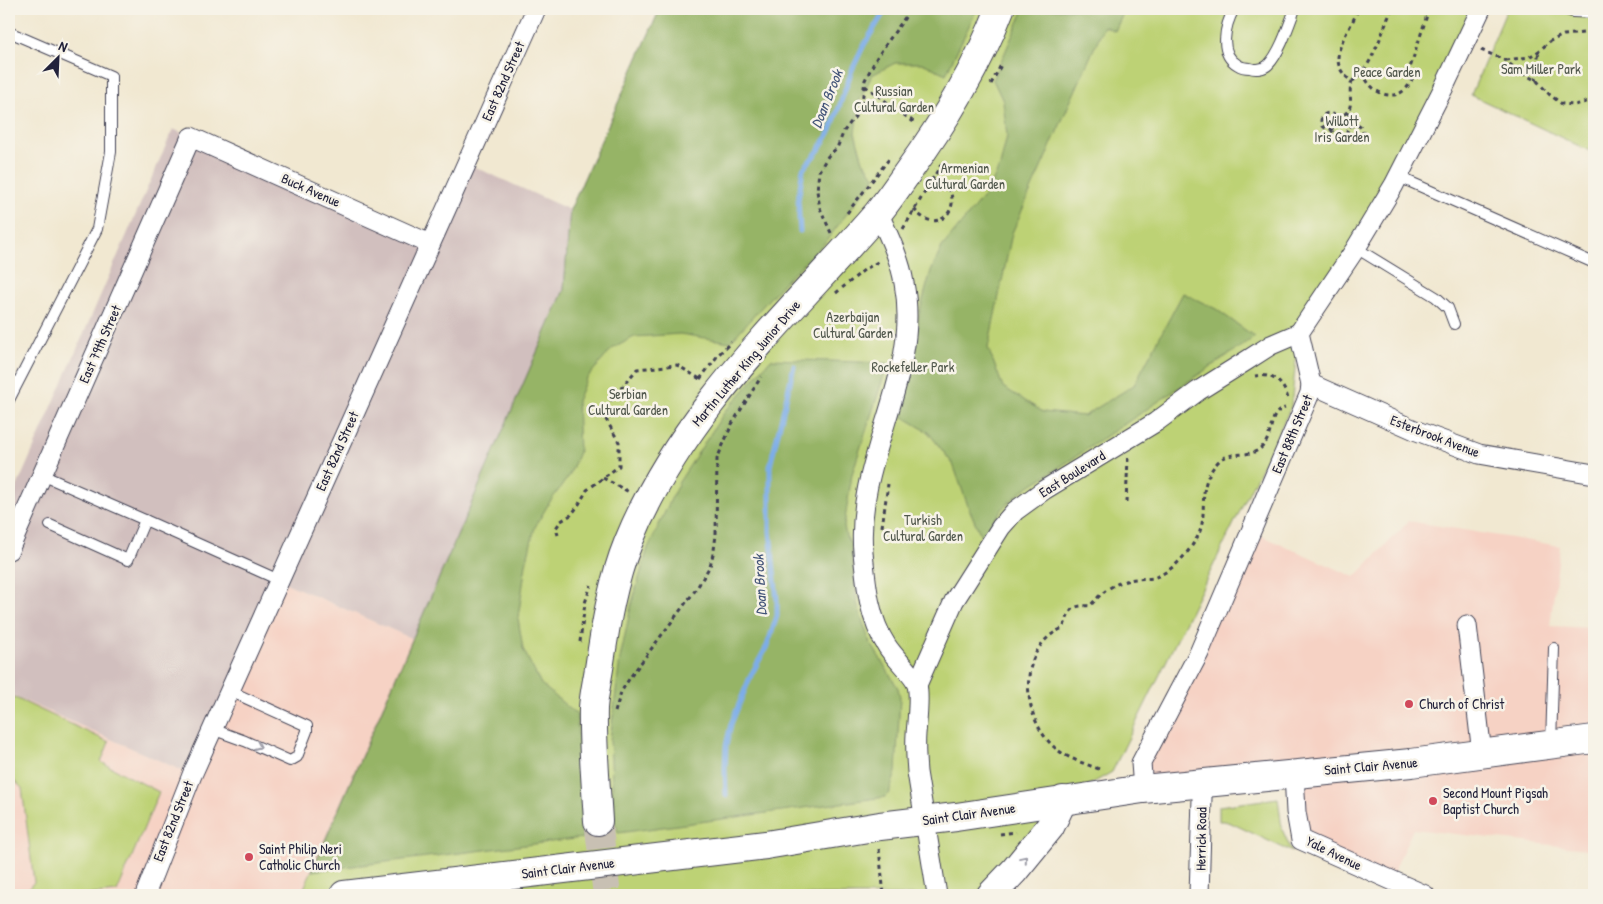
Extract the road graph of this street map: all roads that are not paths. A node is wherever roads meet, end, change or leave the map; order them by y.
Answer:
1 (536, 9) edge
2 (1000, 9) edge
3 (1234, 9) edge
4 (1481, 9) edge
5 (1564, 9) edge
6 (1291, 10) edge
7 (1594, 13) edge
8 (9, 32) edge
9 (191, 137) joint
10 (1399, 177) junction
11 (878, 212) junction
12 (430, 244) junction
13 (1356, 248) junction
14 (1594, 263) edge
15 (1454, 324) dead end
16 (1299, 332) junction
17 (1311, 384) junction
18 (9, 400) edge
19 (1594, 474) edge
20 (42, 475) junction
21 (145, 520) junction
22 (50, 525) dead end
23 (9, 550) edge
24 (279, 580) junction
25 (1466, 624) dead end
26 (1554, 648) dead end
27 (917, 685) junction
28 (230, 691) junction
29 (212, 729) junction
30 (1594, 739) edge
31 (1551, 745) junction
32 (1482, 754) junction
33 (1294, 774) junction
34 (1200, 783) junction
35 (1143, 789) junction
36 (1063, 800) junction
37 (925, 820) junction
38 (598, 821) tunnel mouth
39 (145, 895) edge
40 (355, 895) edge
41 (937, 895) edge
42 (991, 895) edge
43 (1199, 895) edge
44 (1425, 895) edge

1 - 12 street, East 82nd Street
2 - 11 main road, Martin Luther King Junior Drive
3 - 6 lane
4 - 10 street
5 - 7 lane
8 - 18 lane
9 - 12 street, Buck Avenue
9 - 20 street, East 79th Street
10 - 13 street
10 - 14 lane
11 - 27 street
11 - 38 main road, Martin Luther King Junior Drive
12 - 24 street, East 82nd Street
13 - 15 lane
13 - 16 street
16 - 17 street, East 88th Street
16 - 27 street, East Boulevard
17 - 19 street, Esterbrook Avenue
17 - 35 street, East 88th Street
20 - 21 lane
20 - 23 street, East 79th Street
21 - 22 lane
21 - 24 lane
24 - 28 street, East 82nd Street
25 - 32 street
26 - 31 lane
27 - 37 street, East Boulevard
28 - 29 street, East 82nd Street
29 -> 28 lane
29 - 39 street, East 82nd Street
30 - 31 main road, Saint Clair Avenue
31 - 32 main road, Saint Clair Avenue
32 - 33 main road, Saint Clair Avenue
33 - 34 main road, Saint Clair Avenue
33 - 44 street, Yale Avenue
34 - 35 main road, Saint Clair Avenue
34 - 43 street, Herrick Road
35 - 36 main road, Saint Clair Avenue
36 - 37 main road, Saint Clair Avenue
42 -> 36 main road
37 - 40 main road, Saint Clair Avenue
37 - 41 street, East Boulevard

